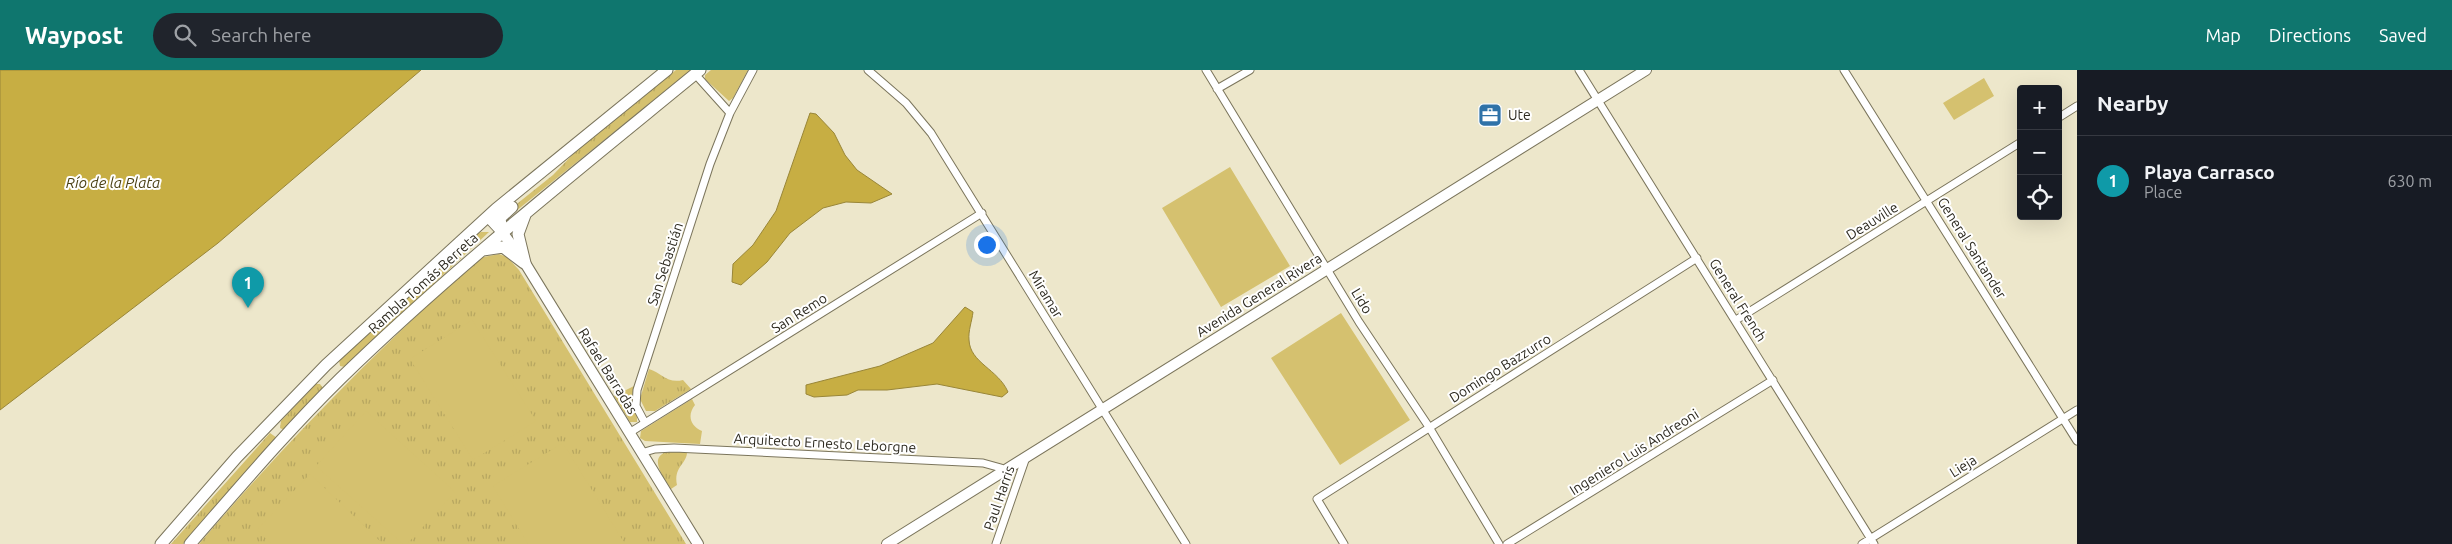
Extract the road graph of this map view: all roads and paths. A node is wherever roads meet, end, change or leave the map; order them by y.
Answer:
1 (667, 70) edge
2 (753, 70) edge
3 (868, 70) edge
4 (1206, 70) edge
5 (1250, 70) edge
6 (1579, 70) edge
7 (1646, 70) edge
8 (1844, 70) edge
9 (698, 72) edge
10 (1217, 89) junction
11 (1599, 100) junction
12 (2077, 106) edge
13 (730, 113) junction
14 (2062, 115) edge
15 (2017, 145) edge
16 (566, 153) junction
17 (1928, 201) junction
18 (528, 211) junction
19 (982, 213) junction
20 (488, 218) junction
21 (502, 232) junction
22 (479, 251) junction
23 (1697, 258) junction
24 (525, 263) junction
25 (1328, 268) junction
26 (1736, 320) junction
27 (326, 365) junction
28 (339, 380) junction
29 (1774, 380) junction
30 (1102, 410) junction
31 (2077, 410) edge
32 (2063, 418) junction
33 (645, 423) junction
34 (268, 425) junction
35 (1428, 428) junction
36 (629, 433) junction
37 (284, 439) junction
38 (2077, 441) edge
39 (641, 453) junction
40 (1025, 460) junction
41 (1005, 472) junction
42 (1872, 541) edge
43 (162, 544) edge
44 (190, 544) edge
45 (698, 544) edge
46 (888, 544) edge
47 (996, 544) edge
48 (1186, 544) edge
49 (1344, 544) edge
50 (1499, 544) edge
51 (1507, 544) edge
52 (1862, 544) edge

1 - 16 main road, Rambla Tomás Berreta
2 - 13 street, San Sebastián
3 - 19 street, Miramar
4 - 10 street, Lido
5 - 10 street
6 - 11 street, General French
7 - 11 main road, Avenida General Rivera
8 - 17 street, General Santander
9 - 13 street
9 - 18 main road, Rambla Tomás Berreta
10 - 25 street, Lido
11 - 23 street, General French
11 - 25 main road, Avenida General Rivera
12 - 14 street
13 - 33 street, San Sebastián
15 - 17 street, Deauville
16 - 20 main road, Rambla Tomás Berreta
16 - 21 main road
17 - 26 street, Deauville
17 - 32 street, General Santander
18 - 21 main road, Rambla Tomás Berreta
18 - 24 main road
19 - 30 street, Miramar
19 - 33 street, San Remo
20 - 21 main road, Rafael Barradas
20 - 27 main road, Rambla Tomás Berreta
21 - 22 main road, Rambla Tomás Berreta
21 - 24 main road, Rafael Barradas
22 - 24 main road
22 - 28 main road, Rambla Tomás Berreta
23 - 26 street, General French
23 - 35 street, Domingo Bazzurro
24 - 36 main road, Rafael Barradas
25 - 30 main road, Avenida General Rivera
25 - 35 street, Lido
26 - 29 street, General French
27 - 28 main road
27 - 34 main road, Rambla Tomás Berreta
28 - 37 main road, Rambla Tomás Berreta
29 - 42 street, General French
29 - 51 street, Ingeniero Luis Andreoni
30 - 40 main road, Avenida General Rivera
30 - 48 street, Miramar
31 - 32 street, Lieja
32 - 38 street, General Santander
32 - 42 street, Lieja
33 - 36 street, San Remo
34 - 37 main road
34 - 43 main road, Rambla Tomás Berreta
35 - 49 street, Domingo Bazzurro
35 - 50 street, Lido
36 - 39 main road, Rafael Barradas
37 - 44 main road, Rambla Tomás Berreta
39 - 41 street, Arquitecto Ernesto Leborgne
39 - 45 main road, Rafael Barradas
40 - 41 main road, Avenida General Rivera
40 - 47 street, Paul Harris
41 - 46 main road, Avenida General Rivera
42 - 52 street, Lieja

